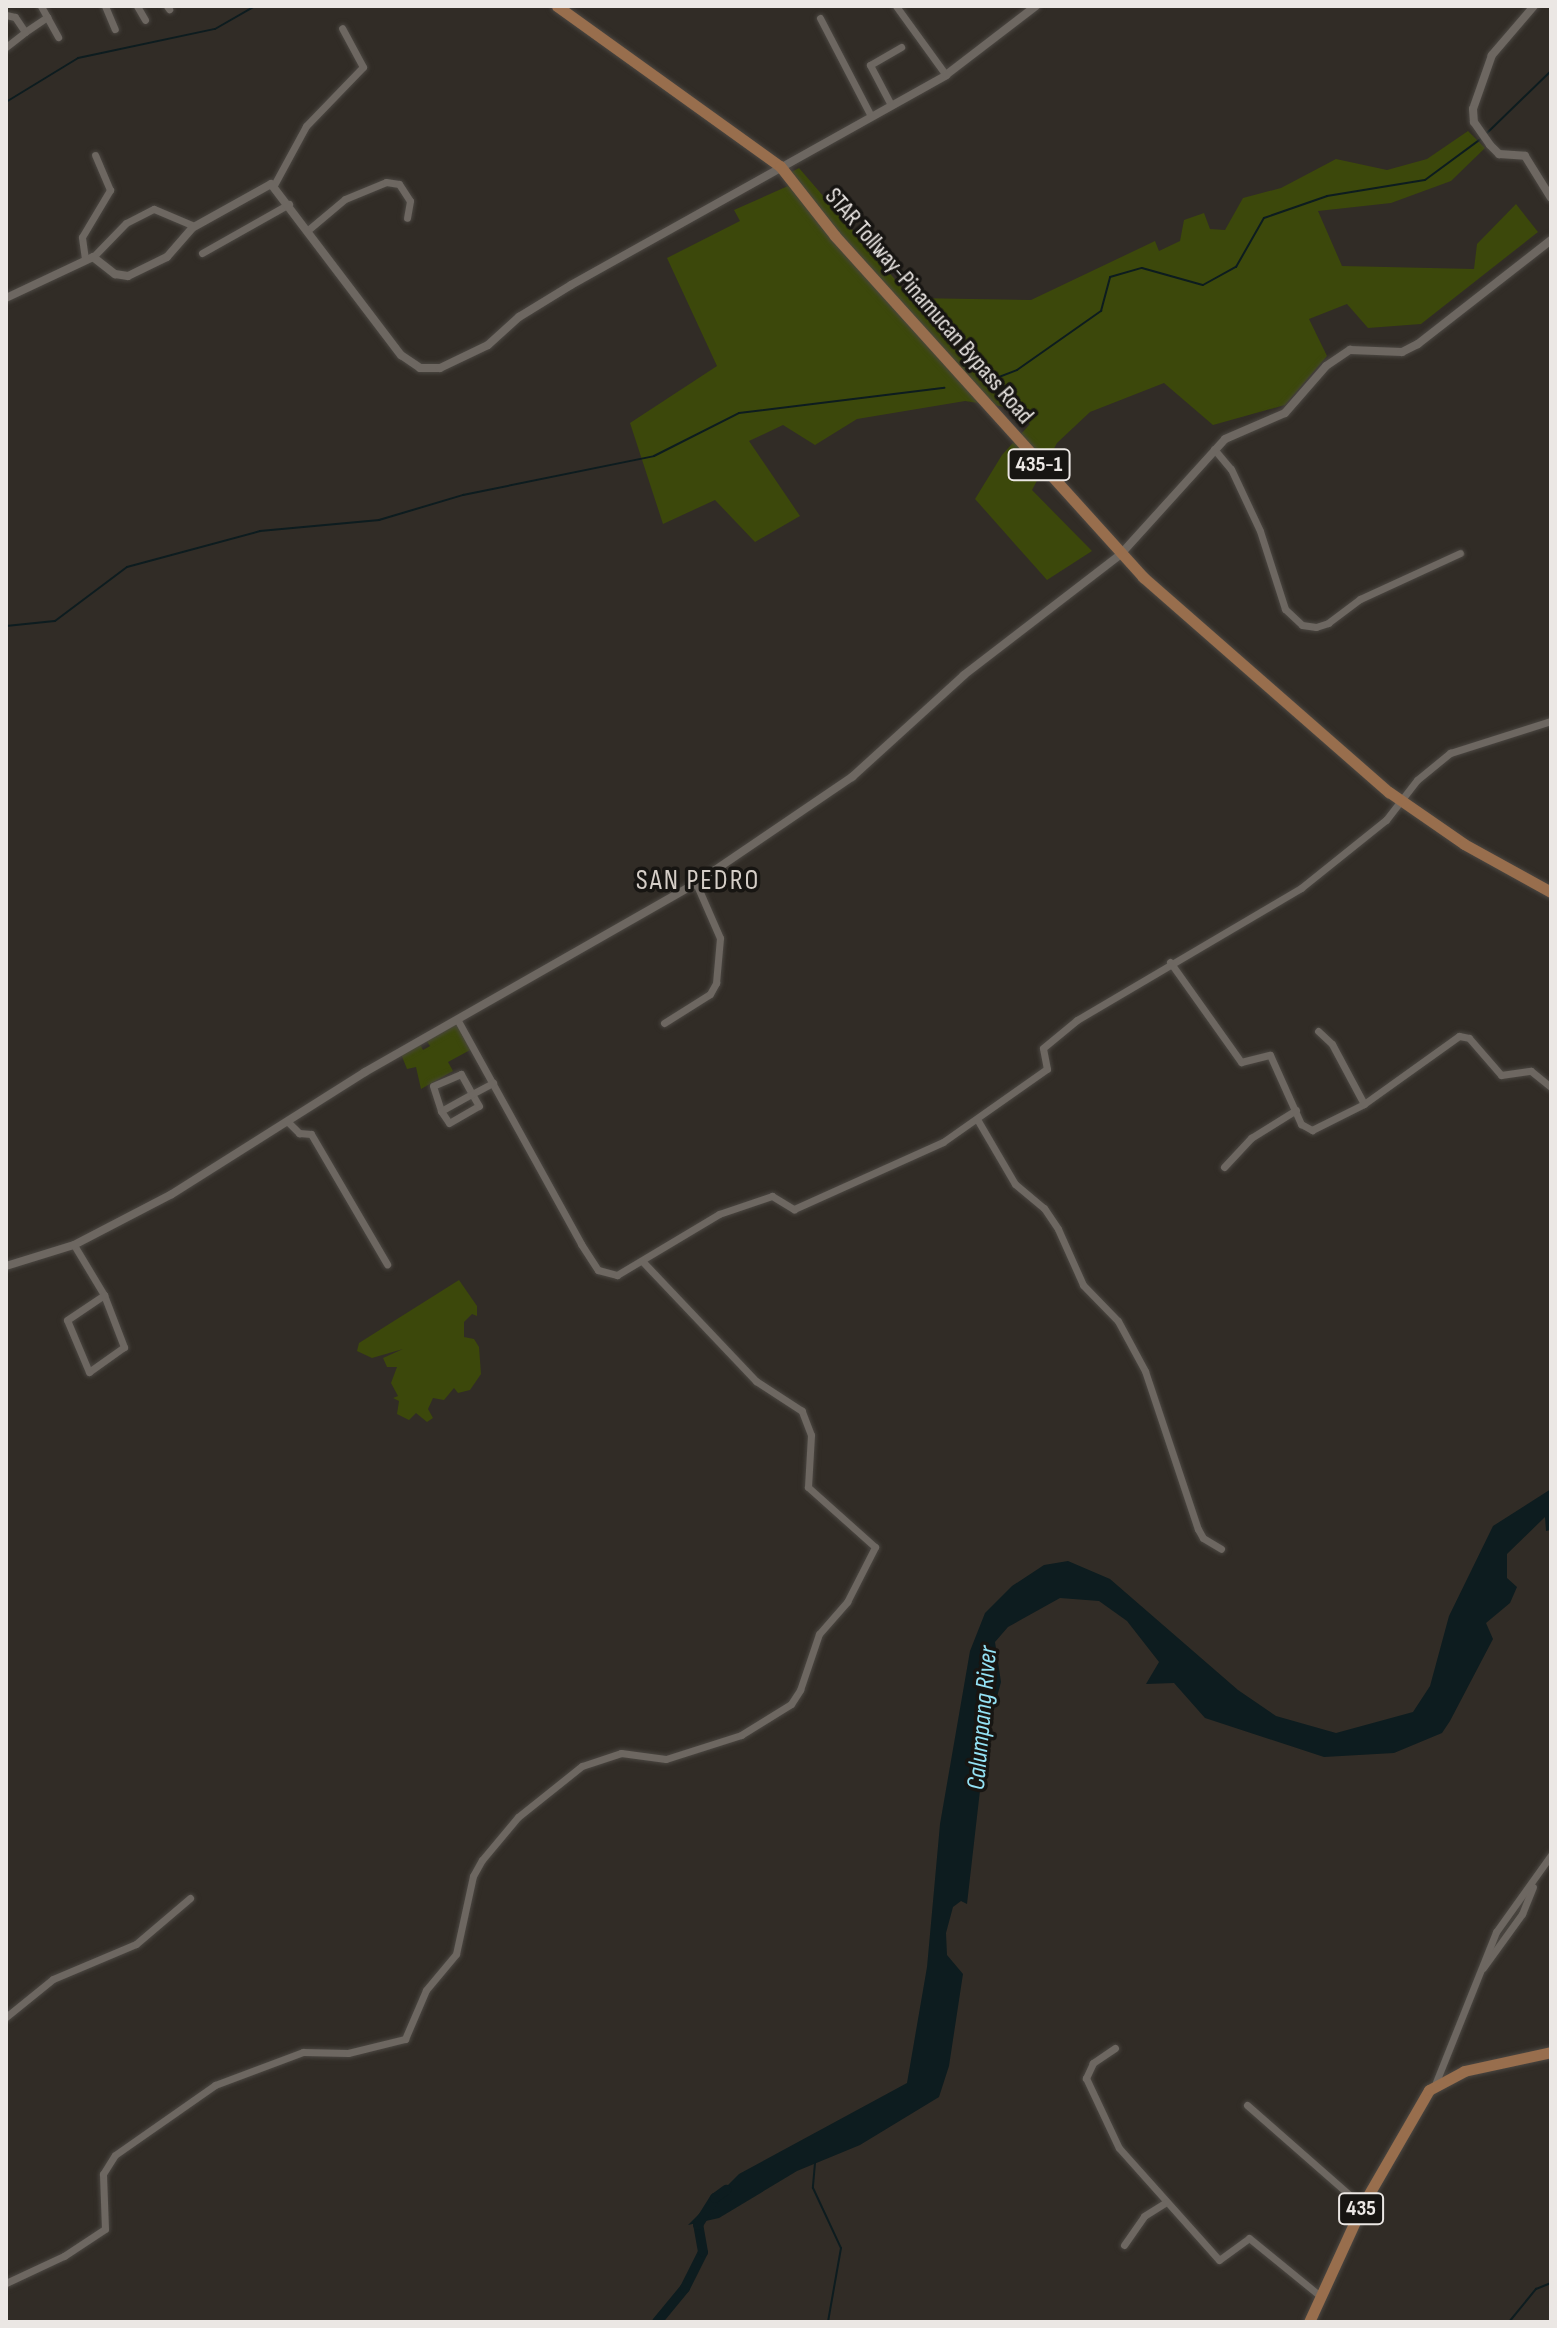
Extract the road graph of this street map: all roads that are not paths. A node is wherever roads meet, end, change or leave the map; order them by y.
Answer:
1 (41, 6) edge
2 (105, 6) edge
3 (137, 6) edge
4 (557, 6) edge
5 (896, 6) edge
6 (1036, 6) edge
7 (1534, 6) edge
8 (6, 15) edge
9 (47, 17) junction
10 (820, 18) dead end
11 (145, 20) dead end
12 (342, 28) dead end
13 (115, 29) dead end
14 (25, 32) junction
15 (58, 37) dead end
16 (6, 47) edge
17 (901, 47) dead end
18 (946, 75) junction
19 (890, 103) junction
20 (870, 114) junction
21 (95, 155) dead end
22 (780, 166) junction
23 (274, 185) junction
24 (1551, 198) edge
25 (289, 204) junction
26 (407, 218) dead end
27 (194, 226) junction
28 (308, 230) junction
29 (1551, 240) edge
30 (202, 253) dead end
31 (89, 258) junction
32 (6, 298) edge
33 (1214, 449) junction
34 (1460, 553) dead end
35 (1120, 555) junction
36 (1551, 721) edge
37 (1401, 801) junction
38 (696, 883) junction
39 (1551, 892) edge
40 (1170, 962) junction
41 (457, 1019) junction
42 (664, 1023) dead end
43 (1318, 1031) dead end
44 (493, 1083) junction
45 (1551, 1087) edge
46 (472, 1094) junction
47 (1364, 1104) junction
48 (1296, 1110) junction
49 (441, 1111) junction
50 (977, 1119) junction
51 (288, 1122) junction
52 (1224, 1167) dead end
53 (74, 1245) junction
54 (643, 1262) junction
55 (387, 1264) dead end
56 (6, 1266) edge
57 (104, 1295) junction
58 (1221, 1549) dead end
59 (1551, 1855) edge
60 (190, 1898) dead end
61 (6, 2017) edge
62 (1115, 2048) dead end
63 (1551, 2052) edge
64 (1436, 2082) junction
65 (1247, 2105) dead end
66 (1165, 2203) junction
67 (1362, 2206) junction
68 (1124, 2245) dead end
69 (6, 2283) edge
70 (1320, 2296) junction
71 (1309, 2322) edge

1 - 9 street
2 - 13 street
3 - 11 street
4 - 22 main road, STAR Tollway-Pinamucan Bypass Road / 435-1
5 - 18 street
6 - 18 street
7 - 24 street
8 - 14 street
9 - 14 street
9 - 15 street
10 - 20 street
12 - 23 street
14 - 16 street
17 - 19 street
18 - 19 street
19 - 20 street
20 - 22 street
21 - 31 street
22 - 28 street
22 - 35 main road, STAR Tollway-Pinamucan Bypass Road / 435-1
23 - 25 street
23 - 27 street
25 - 28 street
25 - 30 street
26 - 28 street
27 - 31 street
27 - 31 street
29 - 33 street
31 - 32 street
33 - 34 street
33 - 35 street
35 - 37 main road, STAR Tollway-Pinamucan Bypass Road / 435-1
35 - 38 street
36 - 37 street
37 - 39 main road, STAR Tollway-Pinamucan Bypass Road / 435-1
37 - 40 street
38 - 41 street
38 - 42 street
40 - 48 street
40 - 50 street
41 - 44 street
41 - 51 street
43 - 47 street
44 - 46 street
44 - 54 street
45 - 47 street
46 - 49 street
46 - 49 street
46 - 49 street
47 - 48 street
48 - 52 street
50 - 54 street
50 - 58 street
51 - 53 street
51 - 55 street
53 - 56 street
53 - 57 street
54 - 69 street
57 - 57 street
59 - 64 street
60 - 61 street
62 - 66 street
63 - 64 main road
64 - 67 main road, 435
65 - 67 street
66 - 68 street
66 - 70 street
67 - 70 main road, 435
70 - 71 main road, 435

